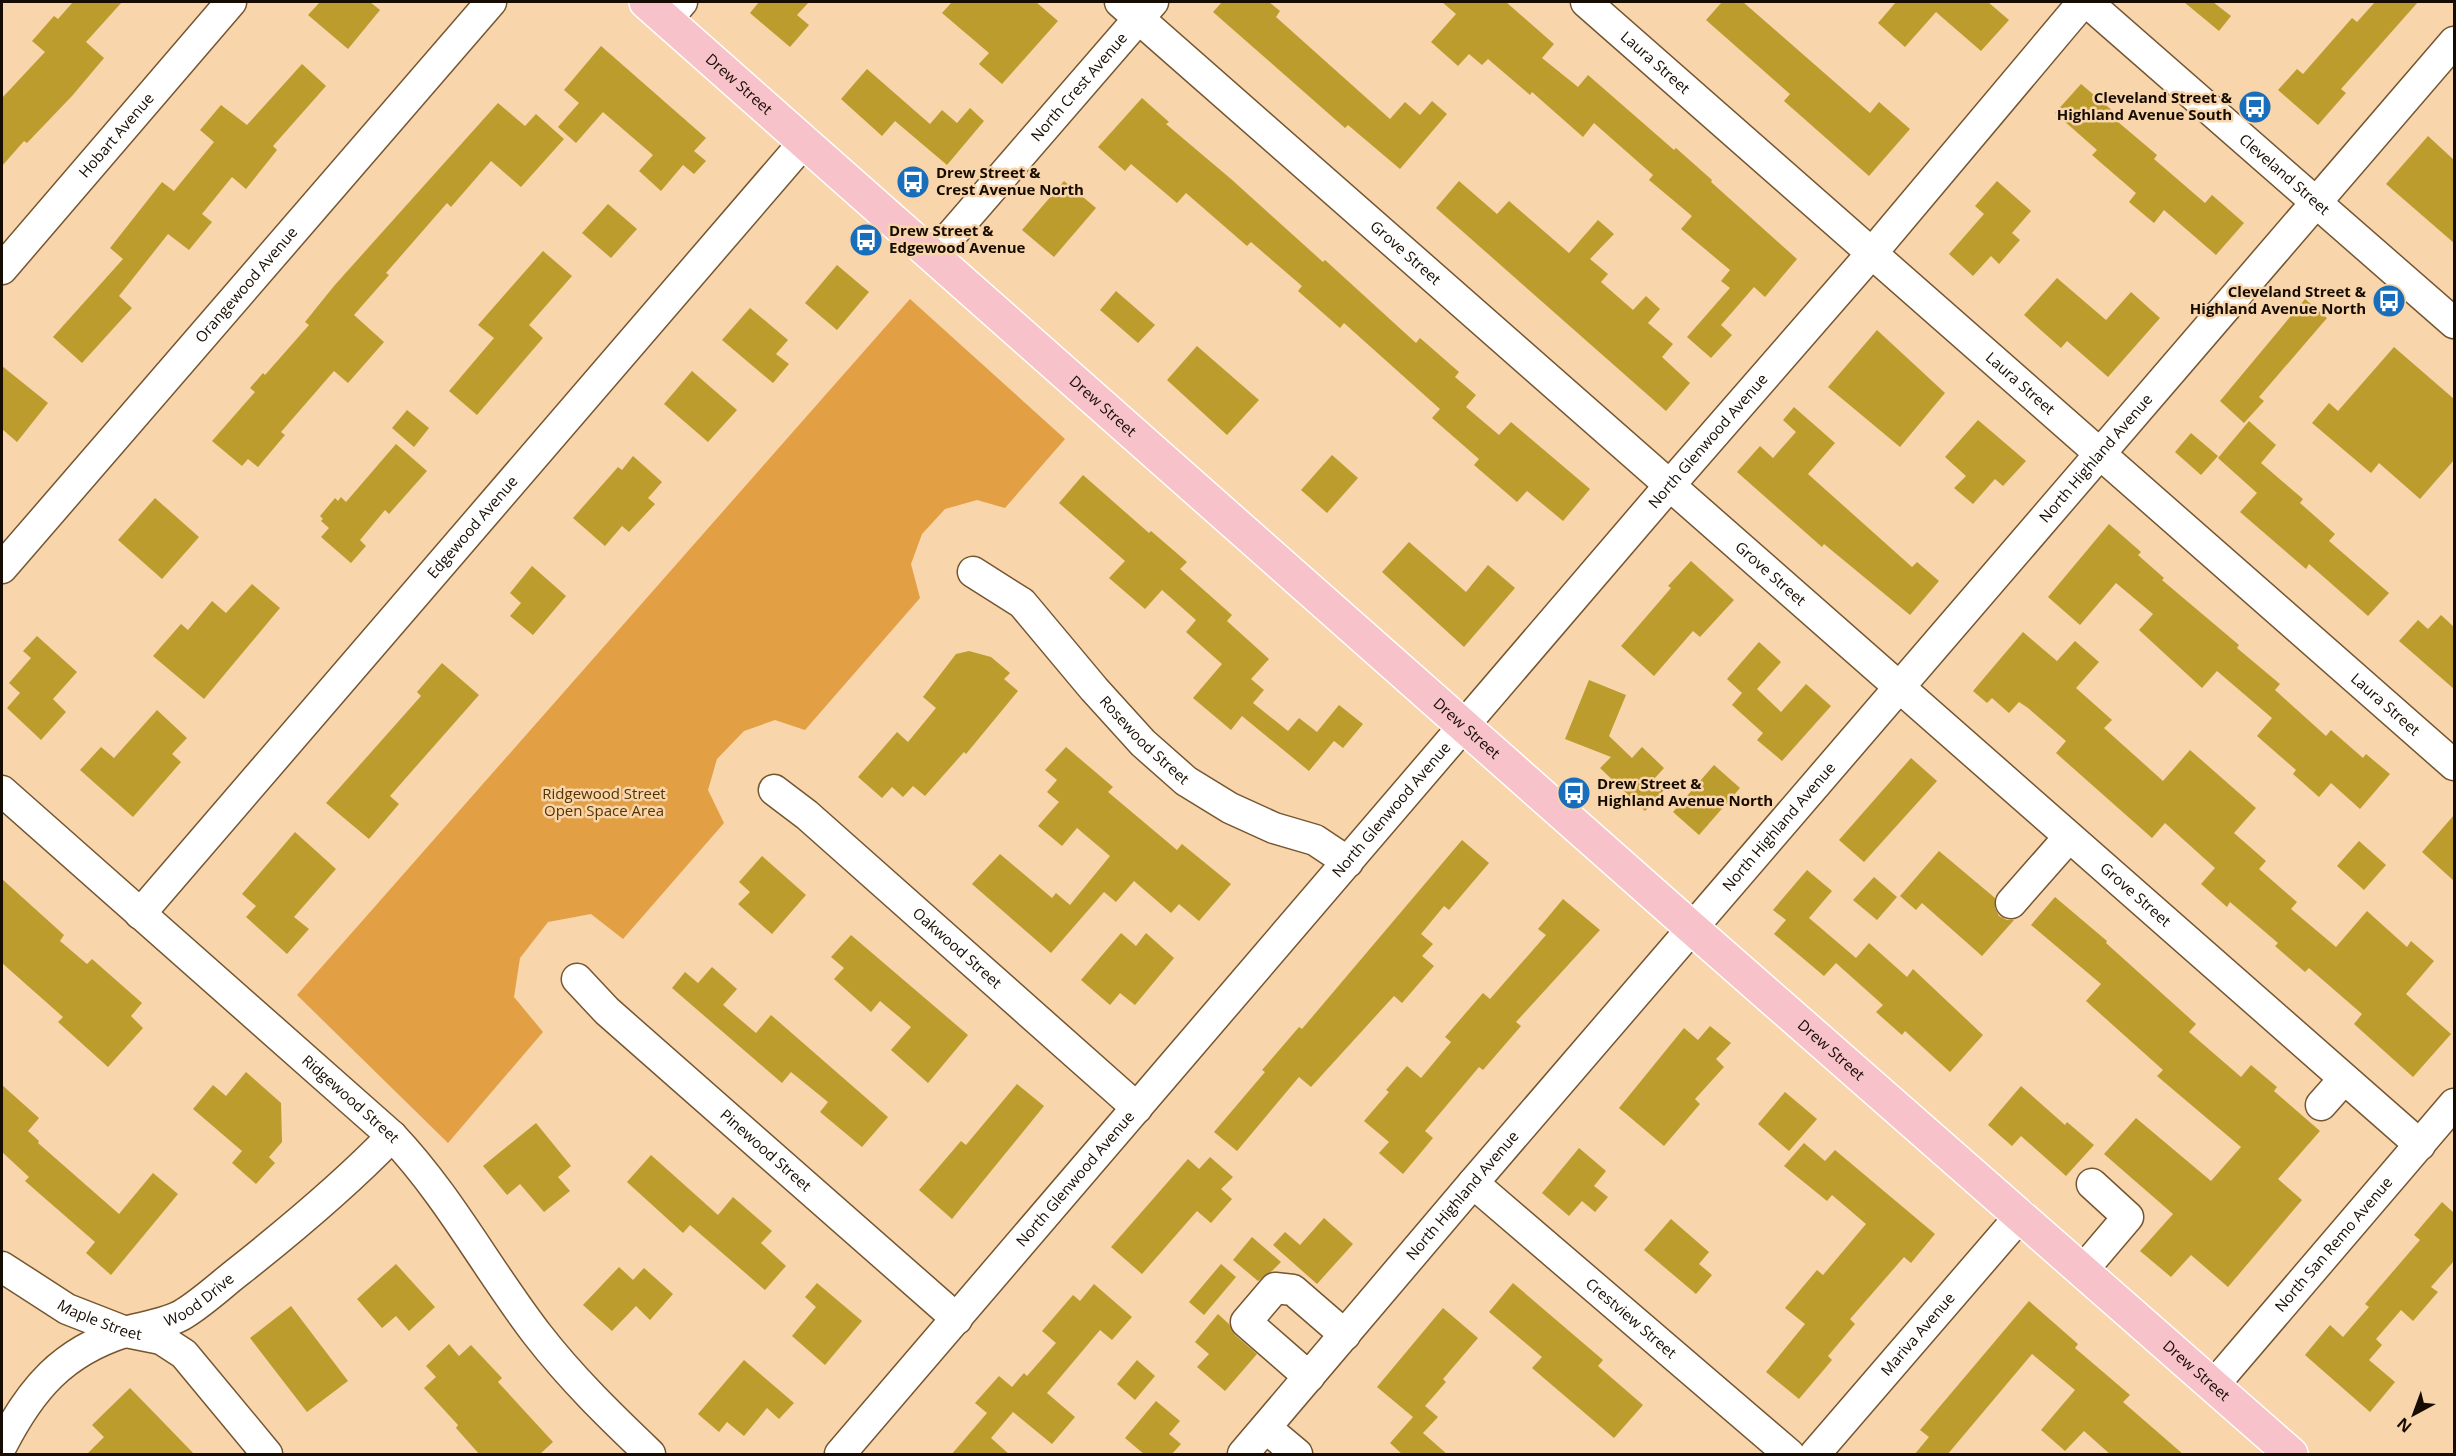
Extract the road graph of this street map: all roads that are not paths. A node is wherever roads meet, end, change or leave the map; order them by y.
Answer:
1 (231, 2) edge
2 (490, 2) edge
3 (1586, 2) edge
4 (2085, 2) edge
5 (1137, 7) edge
6 (665, 8) edge
7 (2454, 42) edge
8 (805, 141) junction
9 (2316, 202) junction
10 (1872, 253) junction
11 (934, 255) junction
12 (2, 269) edge
13 (2454, 323) edge
14 (2100, 453) junction
15 (1669, 486) junction
16 (2, 568) edge
17 (973, 572) dead end
18 (1900, 687) junction
19 (1464, 724) junction
20 (2454, 765) edge
21 (774, 790) dead end
22 (2, 791) edge
23 (2069, 837) junction
24 (1348, 862) junction
25 (2011, 903) dead end
26 (140, 914) junction
27 (1693, 929) junction
28 (577, 979) dead end
29 (2344, 1079) junction
30 (2454, 1104) edge
31 (2321, 1105) dead end
32 (1137, 1108) junction
33 (392, 1136) junction
34 (2420, 1145) junction
35 (1473, 1183) junction
36 (2092, 1184) dead end
37 (2021, 1215) junction
38 (2, 1267) edge
39 (2083, 1270) junction
40 (957, 1319) junction
41 (126, 1332) junction
42 (1345, 1335) junction
43 (1309, 1377) junction
44 (2213, 1386) junction
45 (1266, 1428) junction
46 (2, 1445) edge
47 (267, 1455) edge
48 (650, 1455) edge
49 (840, 1455) edge
50 (1243, 1455) edge
51 (1297, 1455) edge
52 (1789, 1455) edge
53 (1815, 1455) edge
54 (2291, 1455) edge

1 - 12 street, Hobart Avenue
2 - 16 street, Orangewood Avenue
3 - 10 street, Laura Street
4 - 9 street, Cleveland Street
4 - 10 street, North Glenwood Avenue
5 - 11 street, North Crest Avenue
5 - 15 street, Grove Street
6 - 8 main road, Drew Street
7 - 9 street, North Highland Avenue
8 - 11 main road, Drew Street
8 - 26 street, Edgewood Avenue
9 - 13 street, Cleveland Street
9 - 14 street, North Highland Avenue
10 - 14 street, Laura Street
10 - 15 street, North Glenwood Avenue
11 - 19 main road, Drew Street
14 - 18 street, North Highland Avenue
14 - 20 street, Laura Street
15 - 18 street, Grove Street
15 - 19 street, North Glenwood Avenue
17 - 24 street, Rosewood Street
18 - 23 street, Grove Street
18 - 27 street, North Highland Avenue
19 - 24 street, North Glenwood Avenue
19 - 27 main road, Drew Street
21 - 32 street, Oakwood Street
22 - 26 street, Ridgewood Street
23 - 25 street
23 - 29 street, Grove Street
24 - 32 street, North Glenwood Avenue
26 - 33 street, Ridgewood Street
27 - 35 street, North Highland Avenue
27 - 37 main road, Drew Street
28 - 40 street, Pinewood Street
29 - 31 street
29 - 34 street, Grove Street
30 - 34 street, North San Remo Avenue
32 - 40 street, North Glenwood Avenue
33 - 41 street, Wood Drive
33 - 48 street, Ridgewood Street
34 - 44 street, North San Remo Avenue
35 - 42 street, North Highland Avenue
35 - 52 street, Crestview Street
36 - 39 street
37 - 39 main road, Drew Street
37 - 53 street, Mariva Avenue
38 - 41 street, Maple Street
39 - 44 main road, Drew Street
40 - 49 street, North Glenwood Avenue
41 - 46 street, Wood Drive
41 - 47 street, Maple Street
42 - 43 street, North Highland Avenue
42 - 43 street
43 - 45 street, North Highland Avenue
44 - 54 main road, Drew Street
45 - 50 street, North Highland Avenue
45 - 51 street

